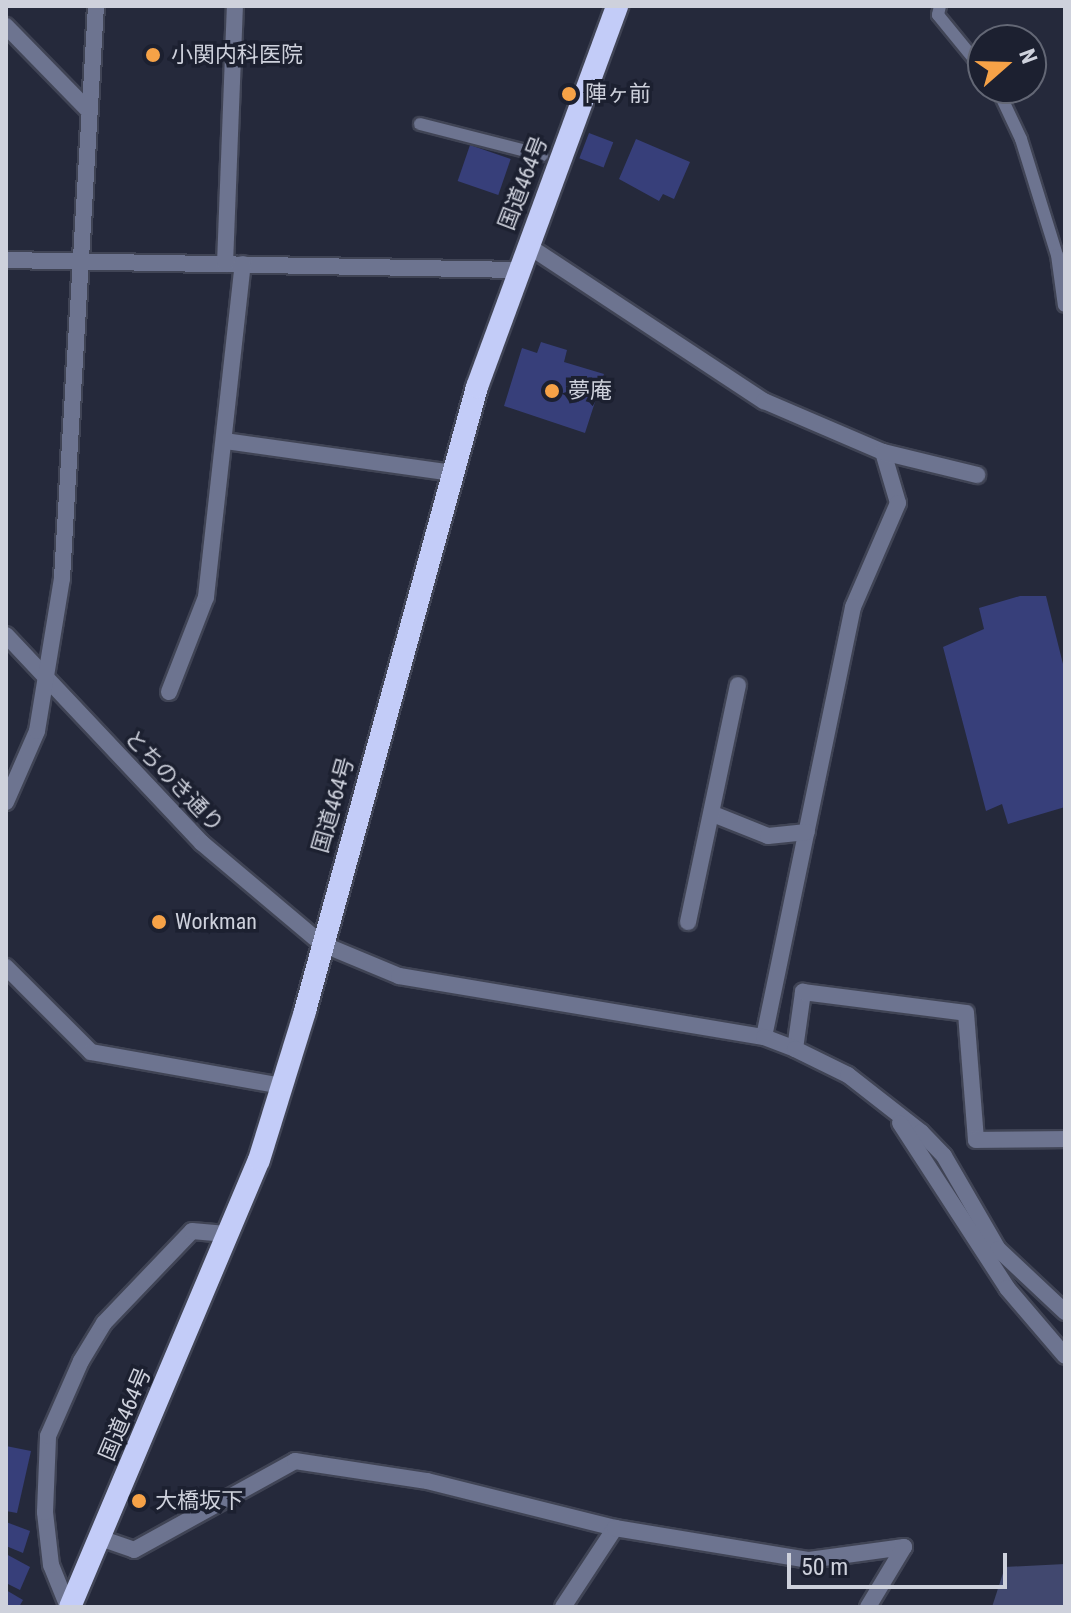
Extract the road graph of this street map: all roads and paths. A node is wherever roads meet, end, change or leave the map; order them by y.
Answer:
1 (96, 6) edge
2 (235, 6) edge
3 (617, 6) edge
4 (940, 6) edge
5 (6, 26) edge
6 (967, 50) edge
7 (1005, 104) edge
8 (89, 111) junction
9 (420, 124) dead end
10 (542, 155) dead end
11 (527, 245) junction
12 (6, 260) edge
13 (83, 261) junction
14 (225, 264) junction
15 (243, 264) junction
16 (518, 270) junction
17 (1064, 306) edge
18 (225, 441) junction
19 (883, 452) junction
20 (452, 473) junction
21 (977, 475) dead end
22 (6, 635) edge
23 (46, 678) junction
24 (738, 685) dead end
25 (169, 692) dead end
26 (6, 802) edge
27 (713, 814) junction
28 (807, 832) junction
29 (688, 922) dead end
30 (322, 944) junction
31 (6, 967) edge
32 (764, 1037) junction
33 (795, 1049) junction
34 (282, 1086) junction
35 (891, 1108) junction
36 (1065, 1139) edge
37 (229, 1234) junction
38 (1065, 1312) edge
39 (1065, 1356) edge
40 (615, 1528) junction
41 (100, 1538) junction
42 (69, 1607) edge
43 (563, 1607) edge
44 (868, 1607) edge

1 - 8 street
2 - 14 street
3 - 11 highway, 国道464号
4 - 6 lane
5 - 8 street
7 - 17 lane
8 - 13 street
9 - 10 lane
11 - 16 highway, 国道464号
11 - 19 street
12 - 13 street
13 - 14 street
13 - 23 street
14 - 15 street
15 - 16 street
15 - 18 street
16 - 20 highway, 国道464号
18 - 20 street
18 - 25 street
19 - 21 street
19 - 28 street
20 - 30 highway, 国道464号
22 - 23 street, とちのき通り
23 - 26 street
23 - 30 street, とちのき通り
24 - 27 street
27 - 28 street
27 - 29 street
28 - 32 street
30 - 32 street, とちのき通り
30 - 34 highway, 国道464号
31 - 34 street
32 - 33 street, とちのき通り
33 - 35 street, とちのき通り
33 - 36 street
34 - 37 highway, 国道464号
35 - 38 street, とちのき通り
35 - 39 street
37 - 41 highway, 国道464号
37 - 42 street
40 - 41 street
40 - 43 street
40 - 44 street
41 - 42 highway, 国道464号

